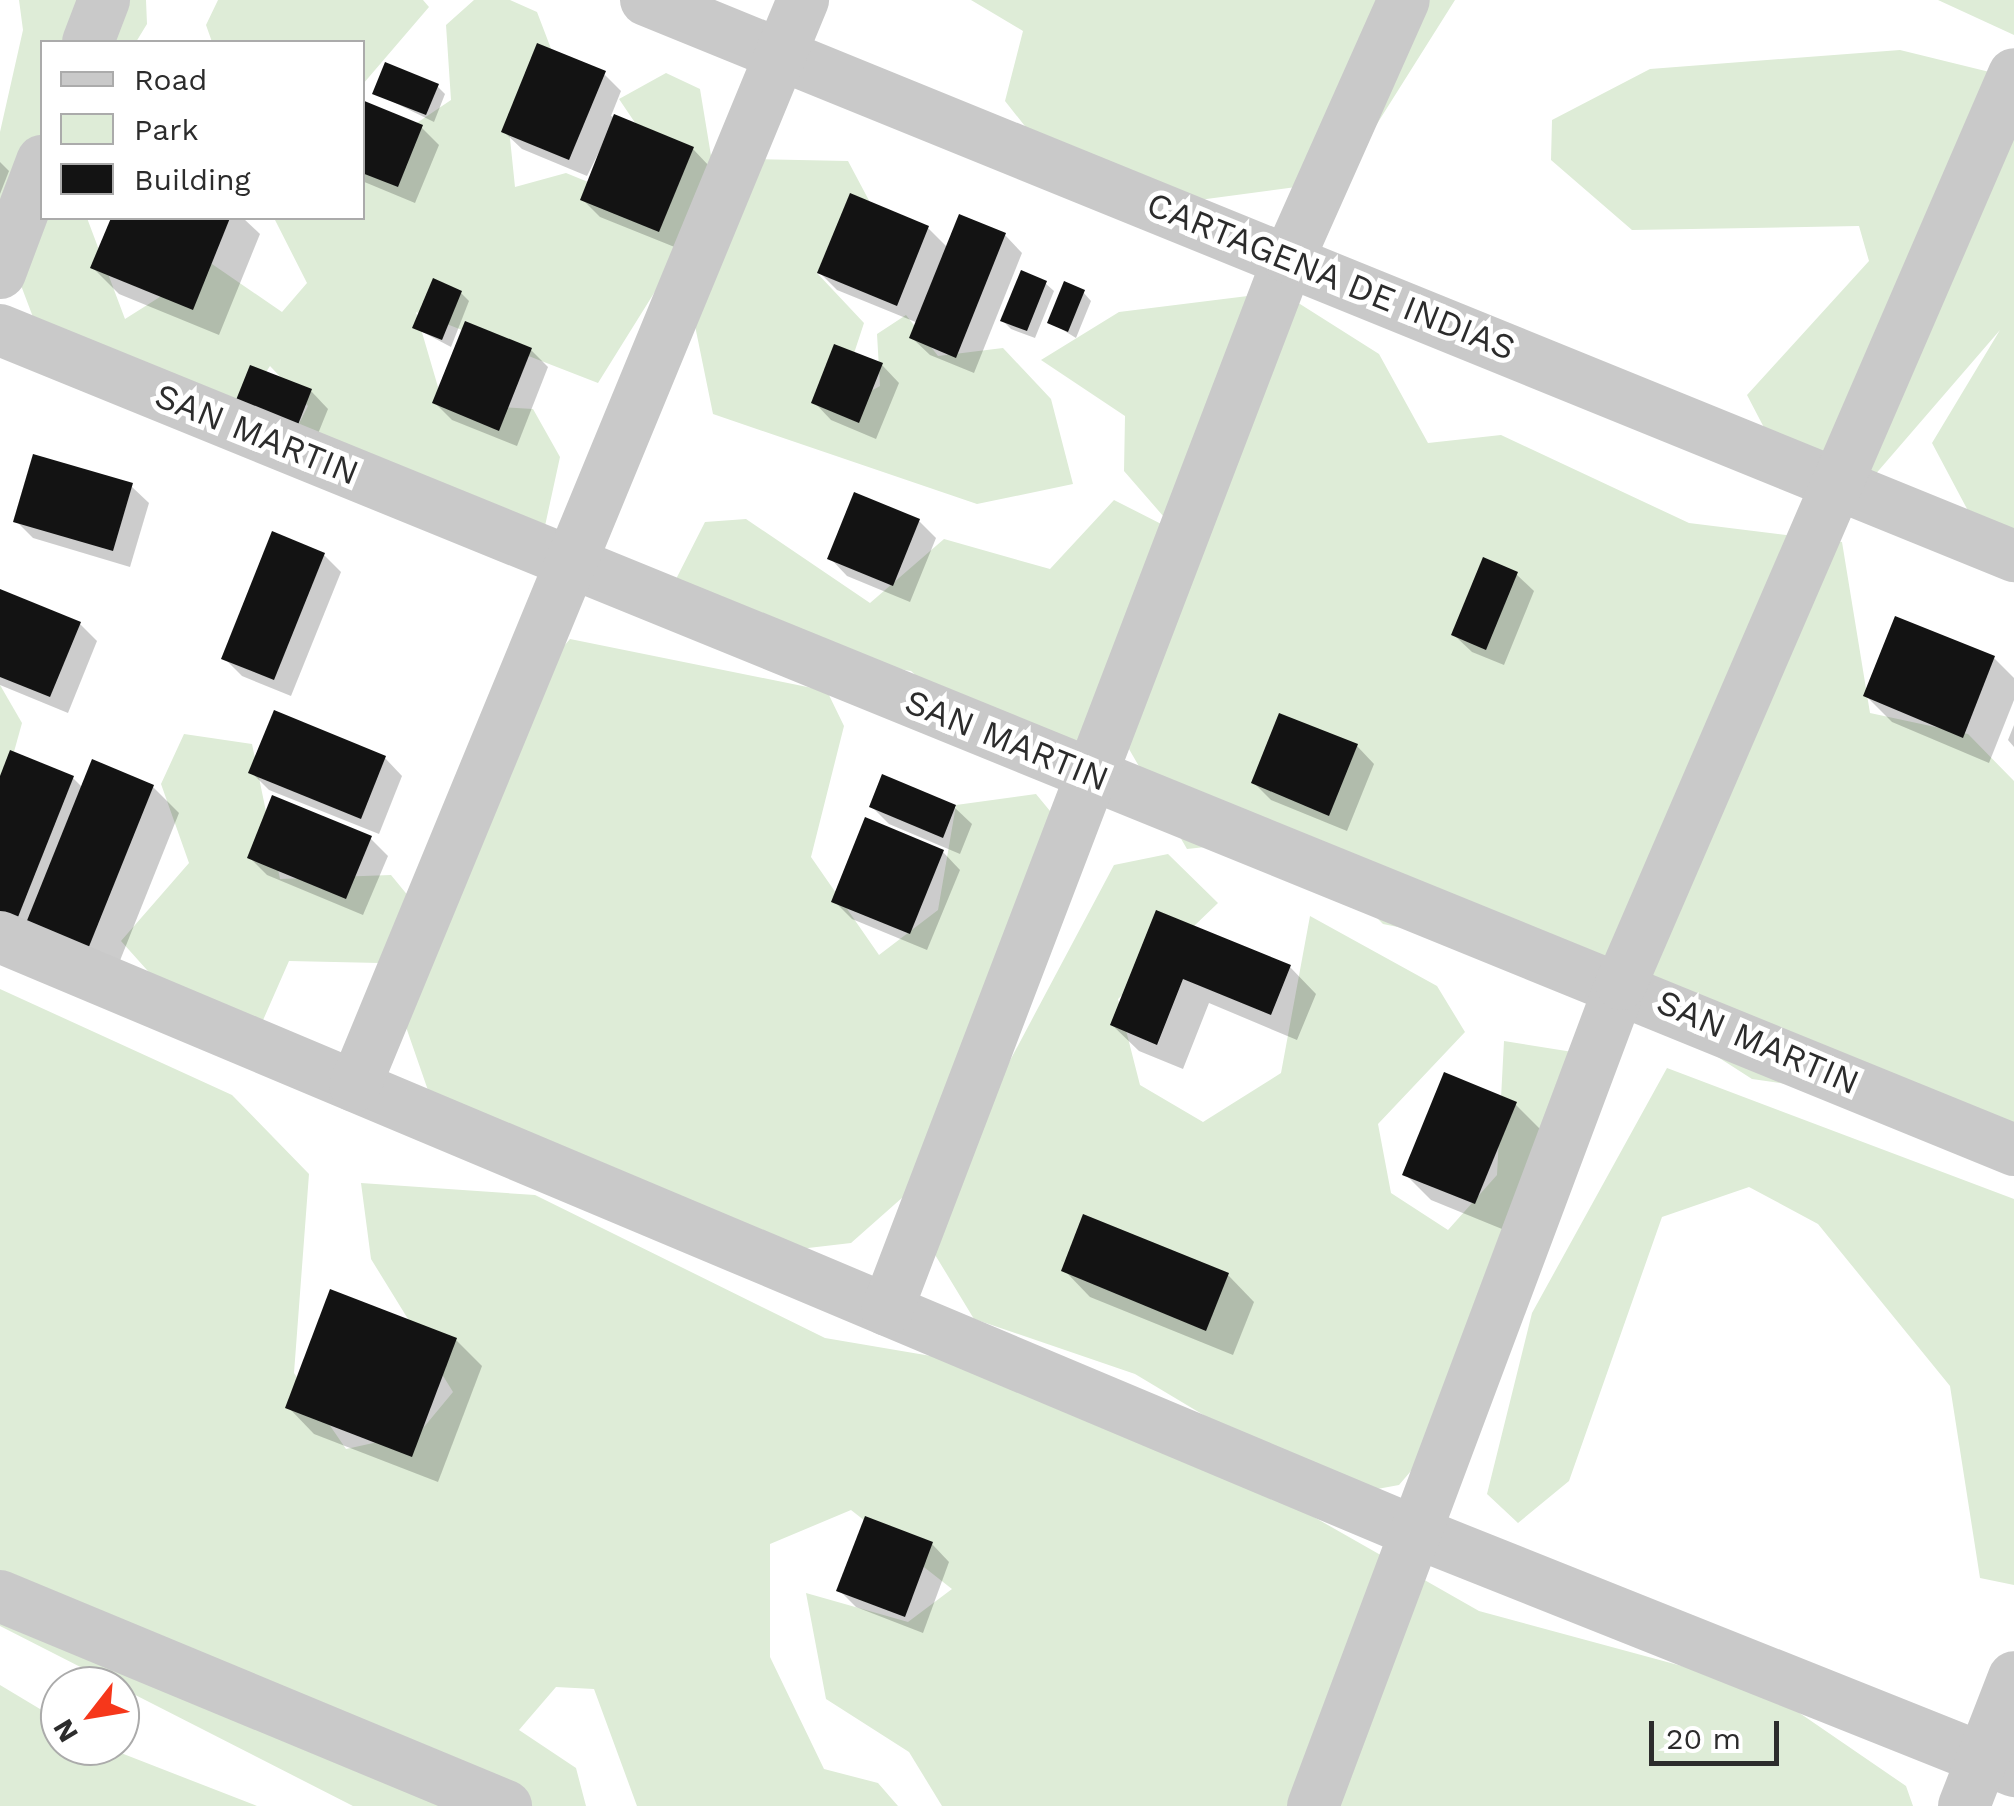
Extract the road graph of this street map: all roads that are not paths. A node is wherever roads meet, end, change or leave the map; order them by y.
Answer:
1 (104, 0) edge
2 (646, 0) edge
3 (802, 0) edge
4 (1404, 0) edge
5 (89, 40) edge
6 (781, 57) junction
7 (2014, 74) edge
8 (40, 166) edge
9 (1290, 258) junction
10 (0, 273) edge
11 (0, 330) edge
12 (1833, 481) junction
13 (2014, 556) edge
14 (570, 561) junction
15 (1090, 774) junction
16 (0, 936) edge
17 (1620, 984) junction
18 (356, 1086) junction
19 (2014, 1150) edge
20 (888, 1310) junction
21 (1420, 1534) junction
22 (0, 1596) edge
23 (2014, 1677) edge
24 (1987, 1779) edge
25 (506, 1806) edge
26 (1313, 1806) edge

1 - 5 street
2 - 6 street, CARTAGENA DE INDIAS
3 - 6 street
4 - 9 street
6 - 9 street, CARTAGENA DE INDIAS
6 - 14 street
7 - 12 street
8 - 10 street
9 - 12 street, CARTAGENA DE INDIAS
9 - 15 street
11 - 14 street, SAN MARTIN
12 - 13 street, CARTAGENA DE INDIAS
12 - 17 street
14 - 15 street, SAN MARTIN
14 - 18 street
15 - 17 street, SAN MARTIN
15 - 20 street
16 - 18 street
17 - 19 street, SAN MARTIN
17 - 21 street
18 - 20 street
20 - 21 street
21 - 24 street
21 - 26 street
22 - 25 street
23 - 24 street

